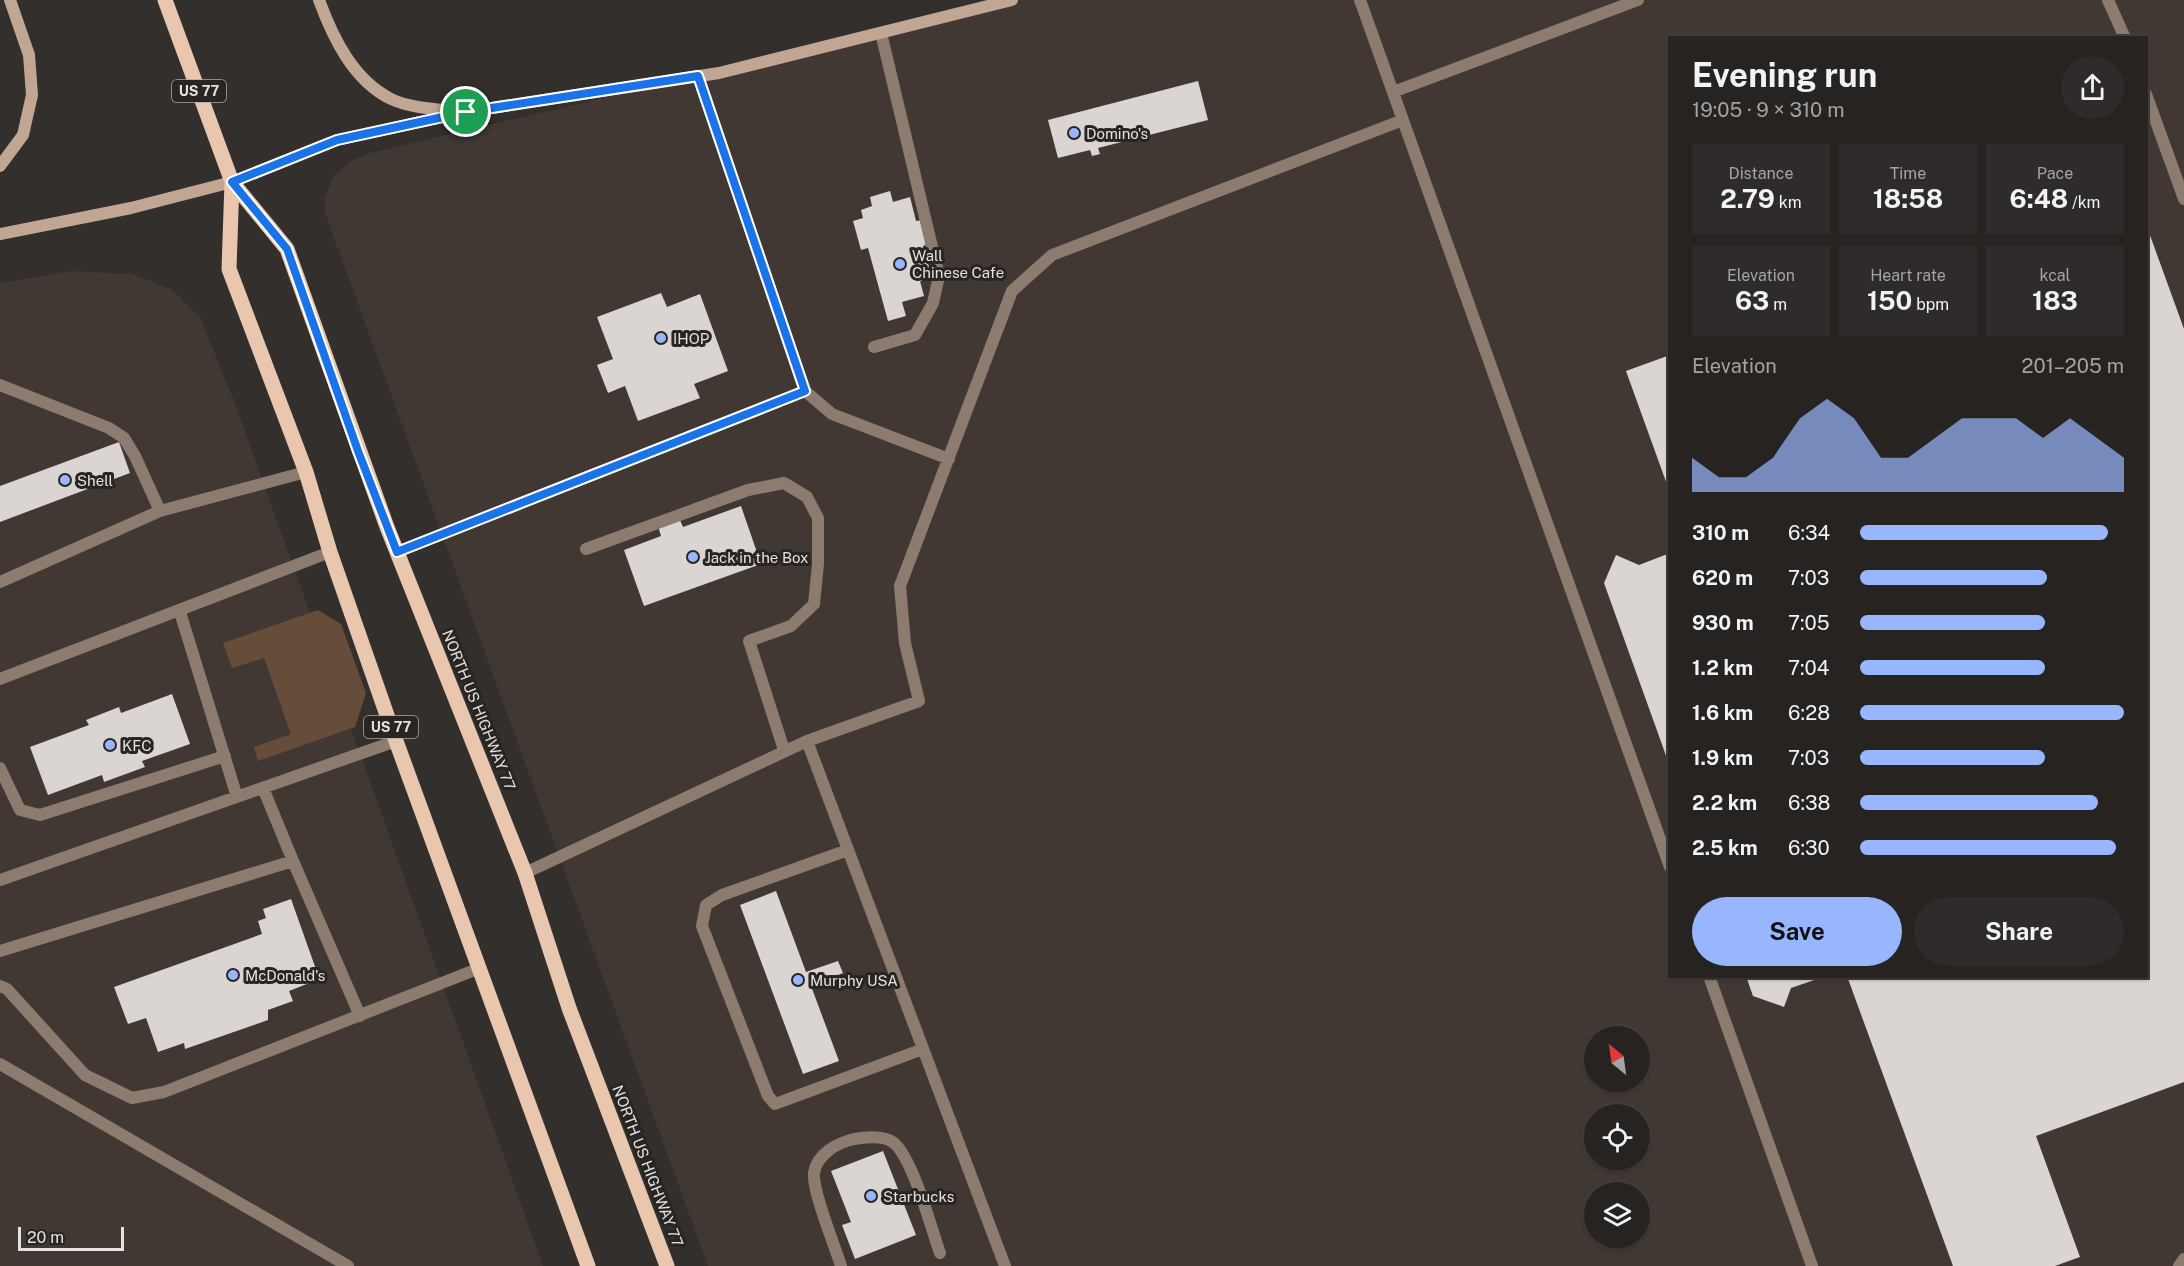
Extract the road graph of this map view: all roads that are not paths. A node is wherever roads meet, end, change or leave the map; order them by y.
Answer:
1 (10, 0) edge
2 (165, 0) edge
3 (319, 0) edge
4 (1012, 0) edge
5 (1360, 0) edge
6 (1638, 0) edge
7 (2108, 0) edge
8 (881, 33) junction
9 (2124, 36) edge
10 (698, 76) junction
11 (1393, 92) junction
12 (2148, 100) edge
13 (466, 112) junction
14 (1403, 120) junction
15 (0, 166) edge
16 (232, 182) junction
17 (2184, 199) edge
18 (0, 234) edge
19 (874, 347) dead end
20 (0, 385) edge
21 (805, 391) junction
22 (949, 459) junction
23 (306, 471) junction
24 (160, 511) junction
25 (586, 549) dead end
26 (330, 552) junction
27 (397, 552) junction
28 (0, 582) edge
29 (180, 612) junction
30 (0, 679) edge
31 (396, 741) junction
32 (807, 741) junction
33 (784, 750) junction
34 (225, 756) junction
35 (0, 768) edge
36 (263, 788) junction
37 (237, 797) junction
38 (848, 850) junction
39 (293, 861) junction
40 (1668, 861) edge
41 (525, 873) junction
42 (0, 880) edge
43 (0, 951) edge
44 (480, 968) junction
45 (1709, 978) edge
46 (0, 986) edge
47 (360, 1016) junction
48 (923, 1049) junction
49 (0, 1064) edge
50 (940, 1253) dead end
51 (2184, 1259) edge
52 (348, 1266) edge
53 (588, 1266) edge
54 (667, 1266) edge
55 (841, 1266) edge
56 (1005, 1266) edge
57 (1812, 1266) edge
58 (2180, 1266) edge

1 - 15 main road
2 - 16 main road, NORTH US HIGHWAY 77 / US 77
3 - 13 main road
4 - 8 main road
5 - 11 lane
6 - 11 lane
7 - 9 lane
8 - 10 main road
8 - 19 lane
10 - 13 main road
10 - 21 lane
11 - 14 lane
12 - 17 lane
13 - 16 main road
14 - 22 lane
14 - 40 lane
16 - 18 main road
16 - 23 main road, NORTH US HIGHWAY 77 / US 77
16 - 27 main road, NORTH US HIGHWAY 77 / US 77
20 - 24 lane
21 - 22 lane
21 - 27 lane
22 - 32 lane
23 - 24 lane
23 - 26 main road, NORTH US HIGHWAY 77 / US 77
24 - 28 lane
25 - 33 lane
26 - 29 lane
26 - 31 main road, NORTH US HIGHWAY 77 / US 77
27 - 41 main road, NORTH US HIGHWAY 77 / US 77
29 - 30 lane
29 - 34 lane
31 - 36 lane
31 - 44 main road, NORTH US HIGHWAY 77 / US 77
32 - 33 lane
32 - 38 lane
33 - 41 lane
34 - 35 lane
34 - 37 lane
36 - 37 lane
36 - 39 lane
37 - 42 lane
38 - 48 lane
38 - 48 lane
39 - 43 lane
39 - 47 lane
41 - 54 main road, NORTH US HIGHWAY 77 / US 77
44 - 47 lane
44 - 53 main road, NORTH US HIGHWAY 77 / US 77
45 - 57 lane
46 - 47 lane
48 - 56 lane
49 - 52 lane
50 - 55 lane
51 - 58 lane

